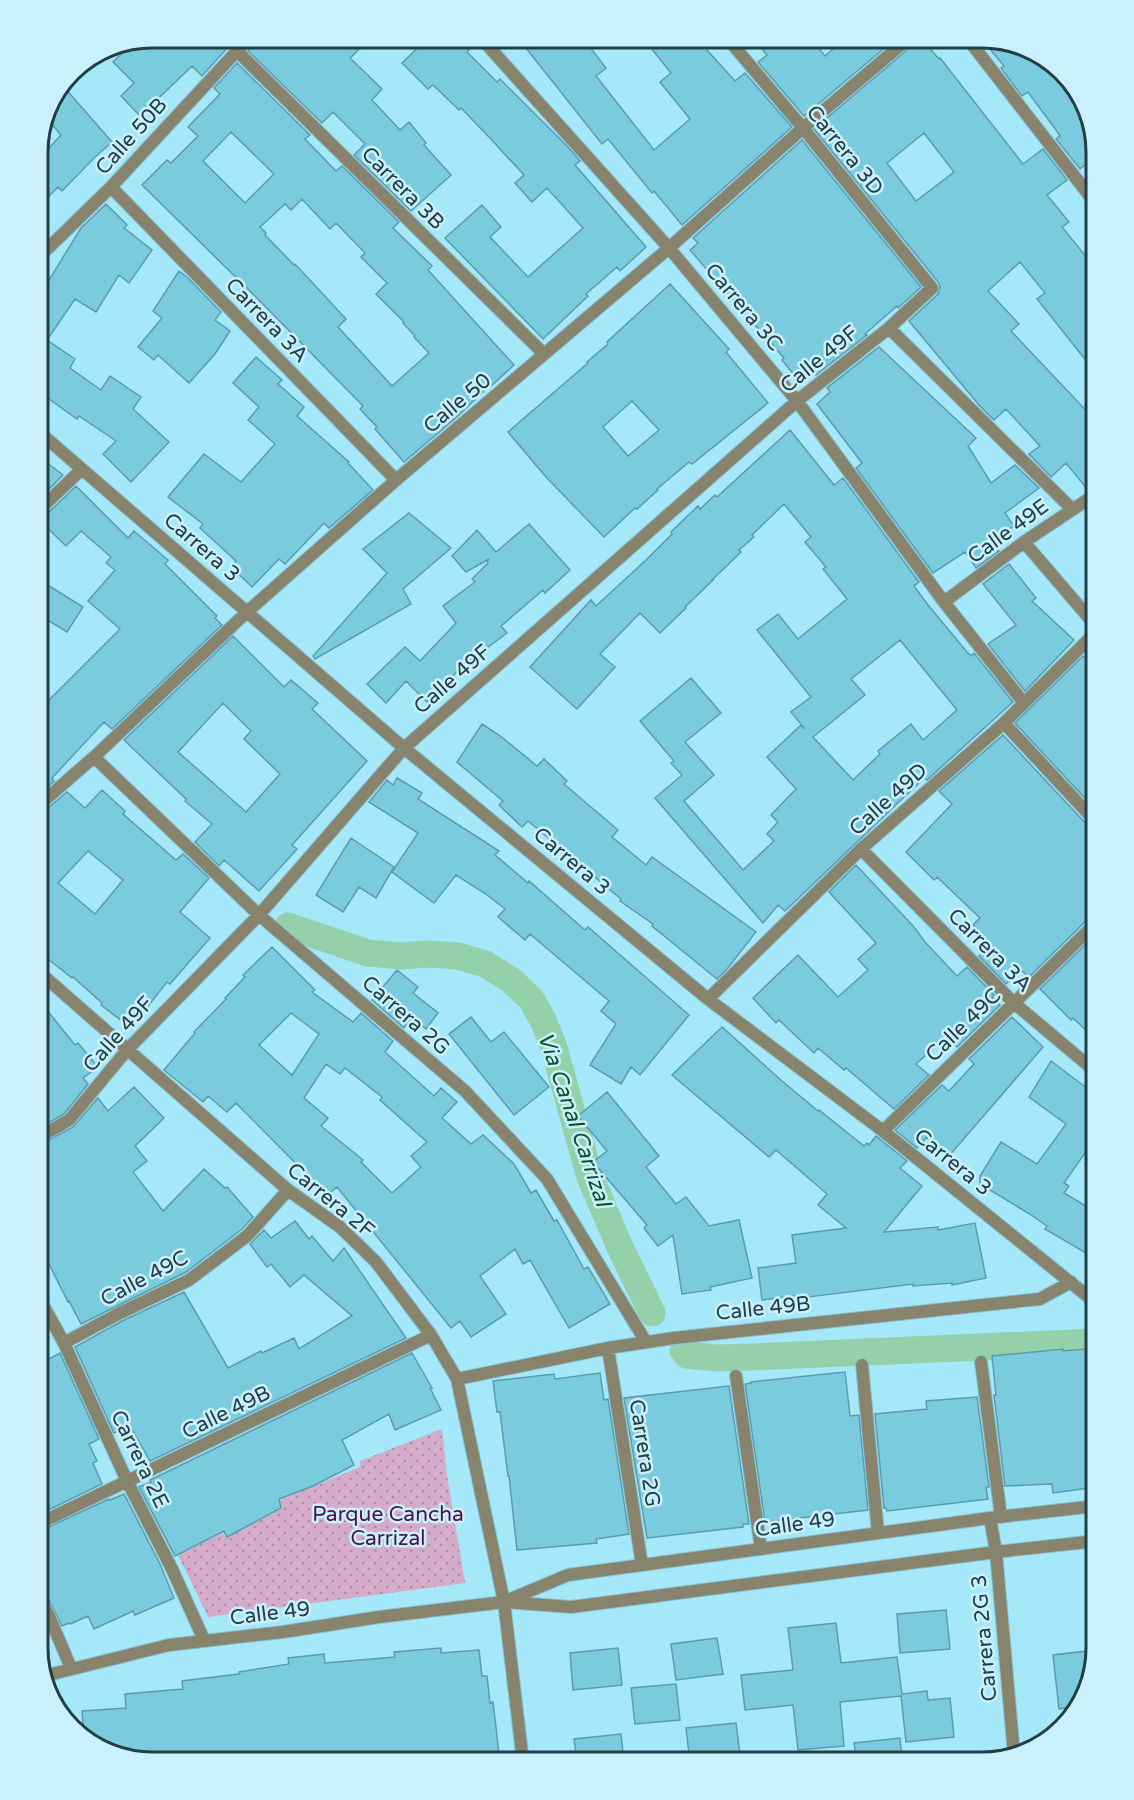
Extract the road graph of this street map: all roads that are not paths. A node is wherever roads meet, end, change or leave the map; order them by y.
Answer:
1 (490, 48) edge
2 (735, 48) edge
3 (897, 48) edge
4 (975, 48) edge
5 (236, 50) joint
6 (803, 128) junction
7 (111, 187) junction
8 (1086, 191) edge
9 (48, 248) edge
10 (669, 248) junction
11 (932, 288) joint
12 (889, 328) junction
13 (544, 354) junction
14 (797, 401) junction
15 (48, 440) edge
16 (82, 469) junction
17 (396, 480) junction
18 (48, 501) edge
19 (1086, 501) edge
20 (1072, 510) junction
21 (1024, 542) junction
22 (944, 602) junction
23 (247, 612) junction
24 (1086, 614) edge
25 (1086, 642) edge
26 (1024, 703) junction
27 (1004, 723) junction
28 (404, 748) junction
29 (94, 757) junction
30 (48, 797) edge
31 (1086, 811) edge
32 (861, 849) junction
33 (260, 915) junction
34 (1086, 933) edge
35 (48, 980) edge
36 (708, 999) junction
37 (1014, 1003) junction
38 (127, 1050) junction
39 (1086, 1064) edge
40 (883, 1131) junction
41 (48, 1132) edge
42 (288, 1190) junction
43 (1071, 1282) junction
44 (1086, 1295) edge
45 (48, 1314) edge
46 (431, 1335) junction
47 (646, 1342) junction
48 (64, 1343) junction
49 (608, 1348) junction
50 (981, 1362) dead end
51 (862, 1365) dead end
52 (735, 1376) dead end
53 (457, 1379) junction
54 (127, 1482) junction
55 (1086, 1507) edge
56 (995, 1517) junction
57 (48, 1519) edge
58 (878, 1533) junction
59 (1086, 1542) edge
60 (761, 1549) junction
61 (996, 1552) junction
62 (642, 1565) junction
63 (504, 1602) junction
64 (48, 1614) edge
65 (204, 1641) junction
66 (70, 1668) junction
67 (52, 1674) edge
68 (1013, 1746) edge
69 (522, 1752) edge

1 - 10 street, Carrera 3C
2 - 6 street, Carrera 3D
3 - 6 street, Calle 50
4 - 8 street
5 - 7 street, Calle 50B
5 - 13 street, Carrera 3B
6 - 10 street, Calle 50
6 - 11 street, Carrera 3D
7 - 9 street, Calle 50B
7 - 17 street, Carrera 3A
10 - 13 street, Calle 50
10 - 14 street, Carrera 3C
11 - 12 street, Calle 49F
12 - 14 street, Calle 49F
12 - 20 street
13 - 17 street, Calle 50
14 - 22 street, Carrera 3C
14 - 28 street, Calle 49F
15 - 16 street, Carrera 3
16 - 18 street
16 - 23 street, Carrera 3
17 - 23 street, Calle 50
19 - 20 street, Calle 49E
20 - 21 street, Calle 49E
21 - 22 street, Calle 49E
21 - 24 street
22 - 26 street, Carrera 3C
23 - 28 street, Carrera 3
23 - 29 street, Calle 50
25 - 26 street, Calle 49D
26 - 27 street, Calle 49D
27 - 31 street
27 - 32 street, Calle 49D
28 - 33 street, Calle 49F
28 - 36 street, Carrera 3
29 - 30 street, Calle 50
29 - 33 street, Carrera 2G
32 - 36 street, Calle 49D
32 - 37 street, Carrera 3A
33 - 38 street, Calle 49F
33 - 47 street, Carrera 2G
34 - 37 street, Calle 49C
35 - 38 street, Carrera 2F
36 - 40 street, Carrera 3
37 - 39 street, Carrera 3A
37 - 40 street, Calle 49C
38 - 41 street, Calle 49F
38 - 42 street, Carrera 2F
40 - 43 street, Carrera 3
42 - 46 street, Carrera 2F
42 - 48 street, Calle 49C
43 - 44 street, Carrera 3
43 - 47 street, Calle 49B
45 - 48 street, Carrera 2E
46 - 53 street, Carrera 2F
46 - 54 street, Calle 49B
47 - 49 street, Calle 49B
48 - 54 street, Carrera 2E
49 - 53 street, Calle 49B
49 - 62 street, Carrera 2G
50 - 56 street, Carrera 2G 3
51 - 58 street
52 - 60 street
53 - 63 street, Carrera 2F
54 - 57 street, Calle 49B
54 - 65 street, Carrera 2E
55 - 56 street, Calle 49
56 - 58 street, Calle 49
56 - 61 street, Carrera 2G 3
58 - 60 street, Calle 49
59 - 61 street, Calle 49
60 - 62 street, Calle 49
61 - 63 street, Calle 49
61 - 68 street, Carrera 2G 3
62 - 63 street, Calle 49
63 - 65 street, Calle 49
63 - 69 street, Carrera 2F
64 - 66 street
65 - 66 street, Calle 49
66 - 67 street, Calle 49

